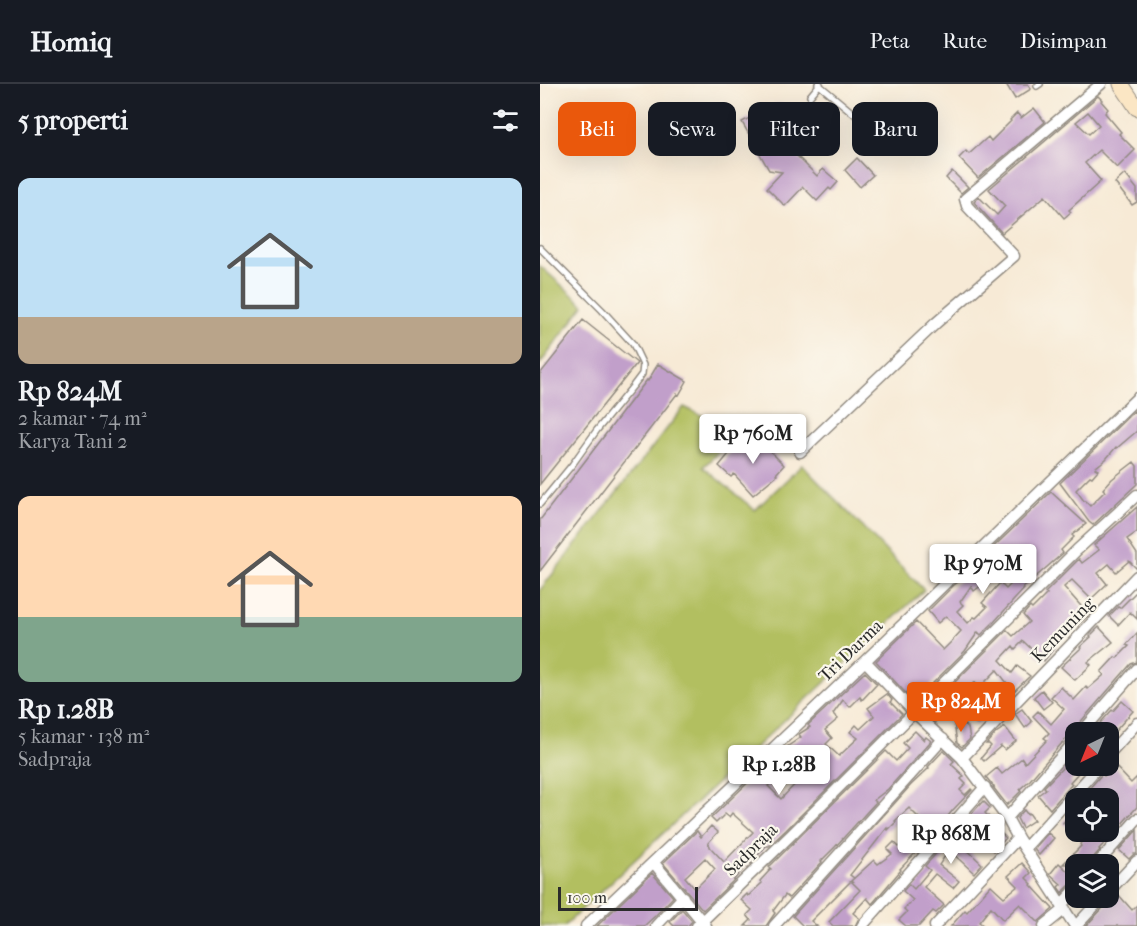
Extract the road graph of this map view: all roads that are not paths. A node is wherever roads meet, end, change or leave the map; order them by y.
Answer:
1 (819, 84) edge
2 (1101, 84) edge
3 (1121, 84) edge
4 (810, 96) dead end
5 (1137, 108) edge
6 (852, 112) edge
7 (540, 248) edge
8 (1137, 398) edge
9 (800, 452) dead end
10 (1137, 495) edge
11 (540, 504) edge
12 (1137, 576) edge
13 (865, 661) junction
14 (1137, 669) edge
15 (914, 712) junction
16 (1091, 722) edge
17 (1137, 723) edge
18 (943, 739) junction
19 (1119, 743) edge
20 (1065, 752) edge
21 (962, 758) junction
22 (1090, 776) edge
23 (985, 787) junction
24 (1007, 818) junction
25 (1137, 819) edge
26 (1018, 838) junction
27 (1025, 848) junction
28 (1106, 854) edge
29 (1137, 861) edge
30 (654, 862) junction
31 (1119, 880) edge
32 (683, 897) junction
33 (1065, 904) edge
34 (1063, 907) junction
35 (1092, 908) edge
36 (702, 924) edge
37 (586, 926) edge
38 (656, 926) edge
39 (774, 926) edge
40 (862, 926) edge
41 (935, 926) edge
42 (1044, 926) edge
43 (1075, 926) edge

1 - 4 lane
1 - 6 lane
2 - 9 street
3 - 5 street
7 - 11 lane
8 - 13 street, Tri Darma
10 - 15 street, Sadpraja
12 - 21 street, Kemuning
13 - 15 street
13 - 30 street, Tri Darma
14 - 16 street
15 - 18 street
15 - 36 street, Sadpraja
17 - 19 street
18 - 21 street
18 - 39 street
20 - 24 street
21 - 23 street
22 - 27 street
23 - 24 street
23 - 40 street
24 - 26 street
25 - 28 street
26 - 27 street
26 - 41 street
27 - 34 street
29 - 31 street
30 - 32 street
30 - 37 street, Tri Darma
32 - 36 street
32 - 38 street
33 - 34 street
34 - 42 street
34 - 43 street
35 - 43 street

